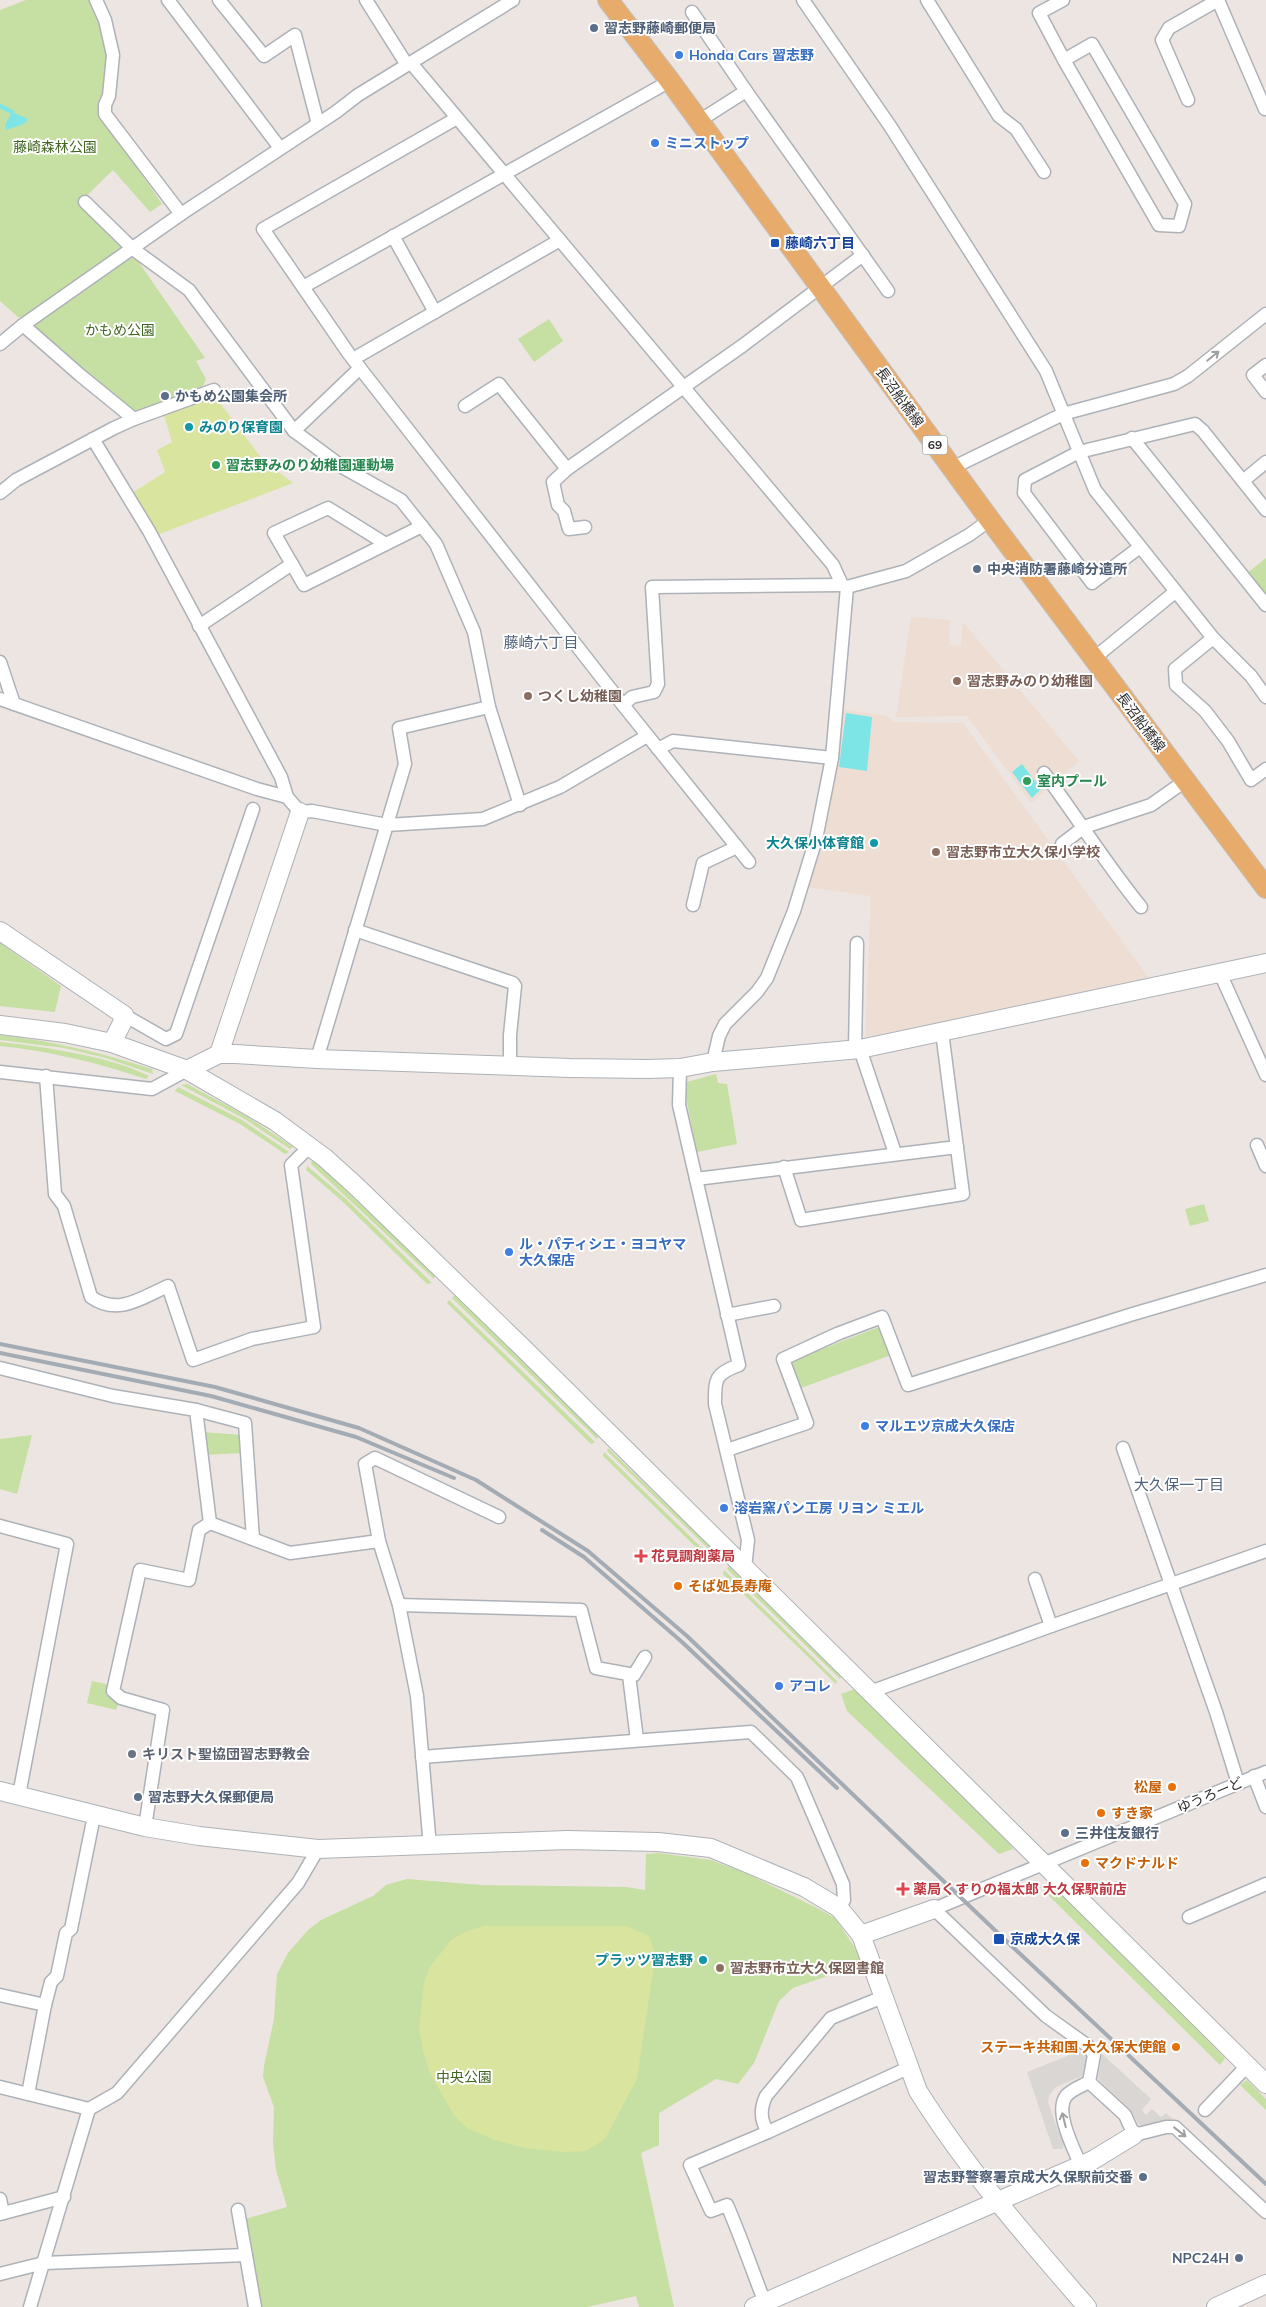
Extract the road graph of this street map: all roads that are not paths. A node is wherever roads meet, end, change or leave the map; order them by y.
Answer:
1 (96, 0) edge
2 (168, 0) edge
3 (219, 0) edge
4 (366, 0) edge
5 (513, 0) edge
6 (608, 0) edge
7 (803, 0) edge
8 (927, 0) edge
9 (1063, 0) edge
10 (1218, 0) edge
11 (692, 12) dead end
12 (1064, 60) junction
13 (409, 64) junction
14 (670, 81) junction
15 (746, 91) junction
16 (1188, 100) dead end
17 (1265, 109) edge
18 (457, 118) junction
19 (699, 121) junction
20 (318, 124) junction
21 (280, 148) junction
22 (1044, 172) dead end
23 (503, 175) junction
24 (85, 202) dead end
25 (181, 214) junction
26 (393, 236) junction
27 (560, 240) junction
28 (133, 249) junction
29 (863, 255) junction
30 (302, 287) junction
31 (820, 289) junction
32 (888, 291) dead end
33 (435, 312) junction
34 (1266, 314) edge
35 (23, 324) junction
36 (0, 344) edge
37 (356, 364) junction
38 (1266, 364) edge
39 (684, 388) junction
40 (214, 390) dead end
41 (1266, 392) edge
42 (465, 406) dead end
43 (1063, 414) junction
44 (134, 419) junction
45 (294, 431) junction
46 (1132, 438) junction
47 (93, 439) junction
48 (1078, 452) junction
49 (1266, 462) edge
50 (952, 468) junction
51 (567, 470) junction
52 (1242, 481) junction
53 (0, 493) edge
54 (1266, 510) edge
55 (990, 520) junction
56 (422, 526) junction
57 (585, 527) dead end
58 (386, 544) junction
59 (1140, 547) junction
60 (292, 564) junction
61 (845, 586) junction
62 (1175, 592) junction
63 (1266, 605) edge
64 (199, 626) junction
65 (1213, 638) junction
66 (1094, 659) junction
67 (0, 662) edge
68 (1266, 697) edge
69 (0, 699) edge
70 (14, 704) junction
71 (623, 705) junction
72 (489, 707) junction
73 (647, 736) junction
74 (658, 749) junction
75 (832, 758) junction
76 (1266, 770) edge
77 (1044, 773) dead end
78 (1185, 781) junction
79 (287, 796) junction
80 (520, 805) junction
81 (252, 809) dead end
82 (300, 812) junction
83 (386, 825) junction
84 (1084, 827) junction
85 (1062, 844) dead end
86 (737, 847) junction
87 (749, 862) dead end
88 (1266, 888) edge
89 (693, 905) dead end
90 (1141, 907) dead end
91 (355, 930) junction
92 (0, 931) edge
93 (857, 943) dead end
94 (1266, 963) edge
95 (1220, 973) junction
96 (124, 1014) junction
97 (0, 1026) edge
98 (942, 1032) junction
99 (112, 1043) junction
100 (858, 1050) junction
101 (219, 1054) junction
102 (317, 1059) junction
103 (713, 1062) junction
104 (510, 1065) junction
105 (680, 1068) junction
106 (187, 1070) junction
107 (0, 1072) edge
108 (1266, 1075) edge
109 (46, 1076) junction
110 (1257, 1145) dead end
111 (310, 1146) junction
112 (957, 1147) junction
113 (895, 1153) junction
114 (1266, 1166) edge
115 (784, 1167) junction
116 (696, 1179) junction
117 (1266, 1275) edge
118 (774, 1306) dead end
119 (727, 1315) junction
120 (0, 1368) edge
121 (196, 1410) junction
122 (1122, 1448) dead end
123 (727, 1450) junction
124 (499, 1517) dead end
125 (210, 1523) junction
126 (0, 1526) edge
127 (254, 1539) junction
128 (379, 1542) junction
129 (1266, 1551) edge
130 (745, 1568) junction
131 (1034, 1579) dead end
132 (1170, 1585) junction
133 (399, 1605) junction
134 (1051, 1626) junction
135 (644, 1657) dead end
136 (628, 1675) junction
137 (870, 1692) junction
138 (638, 1740) junction
139 (422, 1757) junction
140 (1260, 1774) edge
141 (1238, 1783) junction
142 (0, 1791) edge
143 (19, 1795) junction
144 (1266, 1807) edge
145 (94, 1816) junction
146 (145, 1827) junction
147 (430, 1847) junction
148 (318, 1850) junction
149 (1042, 1864) junction
150 (1266, 1884) edge
151 (839, 1908) junction
152 (934, 1909) junction
153 (1189, 1916) dead end
154 (861, 1935) junction
155 (0, 1995) edge
156 (883, 1997) junction
157 (46, 2005) junction
158 (1247, 2066) junction
159 (908, 2068) junction
160 (1089, 2082) junction
161 (1266, 2083) edge
162 (0, 2087) edge
163 (28, 2094) junction
164 (89, 2109) junction
165 (1206, 2110) dead end
166 (768, 2132) junction
167 (1134, 2135) junction
168 (1081, 2166) junction
169 (64, 2198) junction
170 (0, 2200) edge
171 (998, 2202) junction
172 (238, 2210) dead end
173 (1266, 2212) edge
174 (1, 2213) edge
175 (246, 2255) junction
176 (44, 2263) junction
177 (0, 2274) edge
178 (1266, 2284) edge
179 (760, 2305) edge
180 (30, 2307) edge
181 (255, 2307) edge
182 (1087, 2307) edge
183 (1216, 2307) edge

1 - 25 street
2 - 21 street
3 - 20 street
4 - 13 street
5 - 13 street
6 - 14 main road, 長沼船橋線 / 69
7 - 43 street
8 - 22 street
9 - 12 street
10 - 16 street
10 - 17 street
11 - 15 street
12 - 12 street
13 - 18 street
13 - 20 street
14 - 19 main road, 長沼船橋線 / 69
14 - 23 street
15 - 19 street
15 - 29 street
18 - 23 street
18 - 30 street
19 - 31 main road, 長沼船橋線 / 69
20 - 21 street
21 - 25 street
23 - 26 street
23 - 27 street
24 - 28 street
25 - 28 street
26 - 30 street
26 - 33 street
27 - 33 street
27 - 39 street
28 - 35 street
28 - 45 street
29 - 31 street
29 - 32 street
30 - 37 street
31 - 39 street
31 - 50 main road, 長沼船橋線 / 69
33 - 37 street
43 -> 34 street
35 - 36 street
35 - 44 street
37 - 45 street
37 - 71 street
38 - 41 street
39 - 51 street
39 - 61 street
40 - 44 street
42 - 51 street
43 - 48 street
43 - 50 street
44 - 47 street
45 - 56 street
46 - 48 street
46 - 52 street
46 - 63 street
47 - 53 street
47 - 64 street
48 - 59 street
48 - 59 street
49 - 52 street
50 - 55 main road, 長沼船橋線 / 69
51 - 57 street
52 - 54 street
55 - 61 street
55 - 66 main road, 長沼船橋線 / 69
56 - 58 street
56 - 72 street
58 - 60 street
58 - 60 street
59 - 62 street
60 - 64 street
61 - 71 street
61 - 75 street
62 - 65 street
62 - 66 street
64 - 79 street
65 - 68 street
65 - 76 street
66 - 78 main road, 長沼船橋線 / 69
67 - 70 street
69 - 70 street
70 - 79 street
71 - 73 street
72 - 80 street
72 - 83 street
73 - 74 street
73 - 80 street
74 - 75 street
74 - 86 street
75 - 103 street
77 - 84 street
78 - 84 street
78 - 88 main road, 長沼船橋線 / 69
79 - 82 street
80 - 83 street
81 - 96 street
82 - 83 street
82 - 101 street
83 - 91 street
84 - 85 street
84 - 90 street
86 - 87 street
86 - 89 street
91 - 102 street
91 - 104 street
92 - 96 street
93 - 100 street
94 - 95 street
95 - 98 street
95 - 108 street
96 - 99 street
97 - 99 street
98 - 100 street
98 - 112 street
99 - 106 street
100 - 103 street
100 - 113 street
101 - 102 street
101 - 106 street
102 - 104 street
103 - 105 street
104 - 105 street
105 - 116 street
106 - 109 street
106 - 111 street
107 - 109 street
109 - 111 street
110 - 114 street
111 - 130 street
112 - 113 street
112 - 115 street
113 - 115 street
115 - 116 street
116 - 119 street
117 - 123 street
118 - 119 street
119 - 123 street
120 - 121 street
121 - 125 street
121 - 127 street
122 - 132 street
123 - 130 street
124 - 128 street
125 - 127 street
125 - 146 street
126 - 143 street
127 - 128 street
128 - 133 street
129 - 132 street
130 - 137 street
131 - 134 street
132 - 134 street
132 - 141 street
133 - 136 street
133 - 139 street
134 - 137 street
135 - 136 street
136 - 138 street
137 - 149 street
138 - 139 street
138 - 151 street
139 - 147 street
140 - 141 street, ゆうろーど
140 - 144 street
141 - 149 street, ゆうろーど
142 - 143 street
143 - 145 street
145 - 146 street
145 - 157 street
146 - 148 street
147 - 148 street
147 - 151 street
148 - 164 street
149 - 152 street, ゆうろーど
149 - 158 street
150 - 153 street
151 - 154 street
152 - 154 street
152 - 160 street
154 - 156 street
155 - 157 street
156 - 159 street
156 - 166 street
157 - 163 street
158 - 161 street
158 - 165 street
159 - 166 street
159 - 171 street
160 - 167 street
168 -> 160 street
162 - 163 street
163 - 164 street
164 - 169 street
166 - 179 street
167 - 168 street
167 -> 173 street
168 - 171 street
169 - 174 street
169 - 176 street
170 - 174 street
171 - 179 street
171 - 182 street
172 - 175 street
175 - 176 street
175 - 181 street
176 - 177 street
176 - 180 street
178 - 183 street

